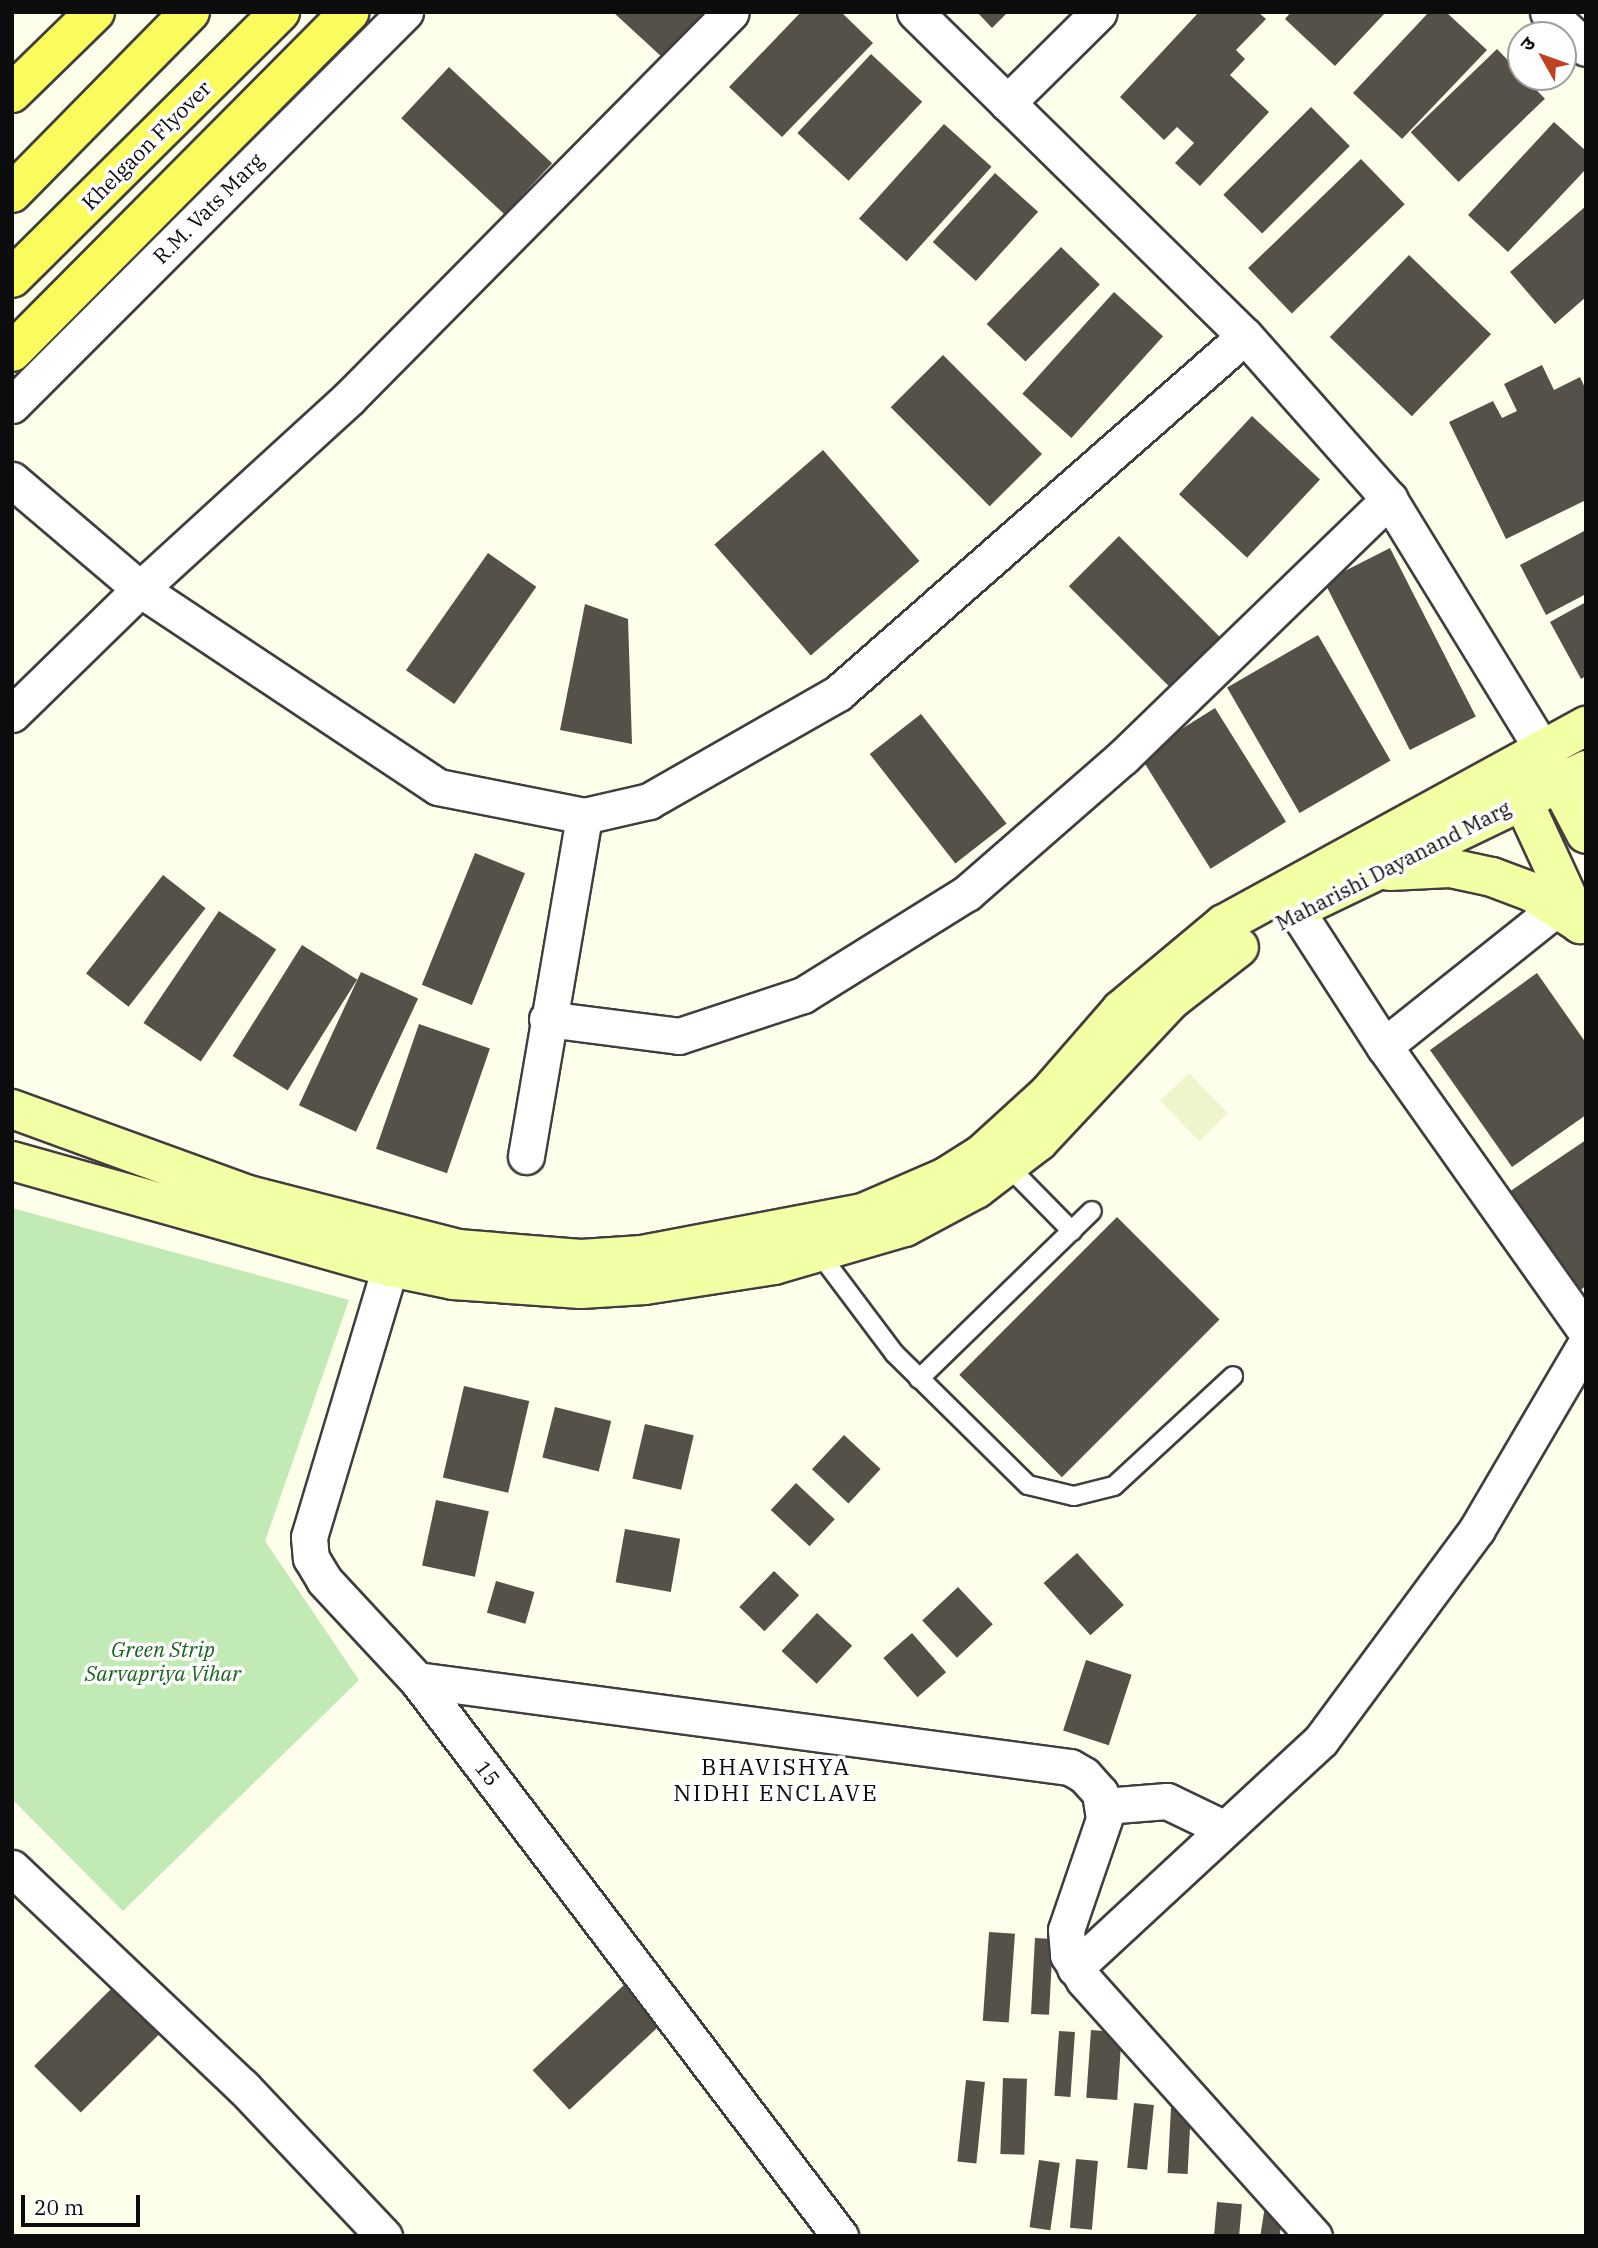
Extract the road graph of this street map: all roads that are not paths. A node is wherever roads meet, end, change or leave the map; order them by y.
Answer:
1 (95, 12) edge
2 (190, 12) edge
3 (280, 12) edge
4 (350, 12) edge
5 (405, 12) edge
6 (731, 12) edge
7 (915, 12) edge
8 (1099, 12) edge
9 (1548, 12) edge
10 (1586, 48) edge
11 (12, 93) edge
12 (1007, 103) junction
13 (12, 193) edge
14 (12, 278) edge
15 (1245, 336) junction
16 (12, 352) edge
17 (12, 405) edge
18 (12, 480) edge
19 (1389, 499) junction
20 (140, 589) junction
21 (12, 714) edge
22 (1586, 726) edge
23 (1541, 747) junction
24 (1573, 776) edge
25 (1514, 783) junction
26 (584, 816) junction
27 (1586, 834) edge
28 (1364, 876) junction
29 (1296, 910) junction
30 (1574, 921) edge
31 (547, 1018) junction
32 (1384, 1046) junction
33 (12, 1109) edge
34 (526, 1156) dead end
35 (12, 1161) edge
36 (1009, 1167) junction
37 (241, 1208) junction
38 (1093, 1212) dead end
39 (1072, 1231) junction
40 (394, 1252) junction
41 (819, 1253) junction
42 (1586, 1331) edge
43 (1586, 1343) edge
44 (1234, 1376) dead end
45 (919, 1380) junction
46 (416, 1680) junction
47 (1104, 1807) junction
48 (1225, 1829) junction
49 (12, 1868) edge
50 (1075, 1968) junction
51 (384, 2236) edge
52 (841, 2236) edge
53 (1314, 2236) edge

1 - 11 main road
2 - 13 main road
3 - 14 main road, Khelgaon Flyover
4 - 16 main road
5 - 17 street, R.M. Vats Marg
6 - 20 street
7 - 12 street
8 - 12 street
9 - 10 street
12 - 15 street
15 - 19 street
15 - 26 street
18 - 20 street
19 - 23 street
19 - 31 street
20 - 21 street
20 - 26 street
22 - 23 main road, Maharishi Dayanand Marg
23 - 24 main road
23 - 25 main road, Maharishi Dayanand Marg
24 - 25 main road, Maharishi Dayanand Marg
24 - 27 main road
25 - 28 main road, Maharishi Dayanand Marg
25 - 30 main road
25 - 40 main road, Maharishi Dayanand Marg
26 - 31 street
28 - 29 main road, Maharishi Dayanand Marg
28 - 30 main road
29 - 32 street
29 - 36 main road, Maharishi Dayanand Marg
30 - 32 street
31 - 34 street
32 - 42 street
33 - 37 main road
35 - 37 main road
36 - 39 lane
36 - 41 main road, Maharishi Dayanand Marg
37 - 40 main road
38 - 39 lane
39 - 45 lane
40 - 41 main road, Maharishi Dayanand Marg
40 - 46 street, 15
41 - 45 lane
43 - 48 street
44 - 45 lane
46 - 47 street
46 - 52 street, 15
47 - 48 street
47 - 50 street
48 - 50 street
49 - 51 street
50 - 53 street

